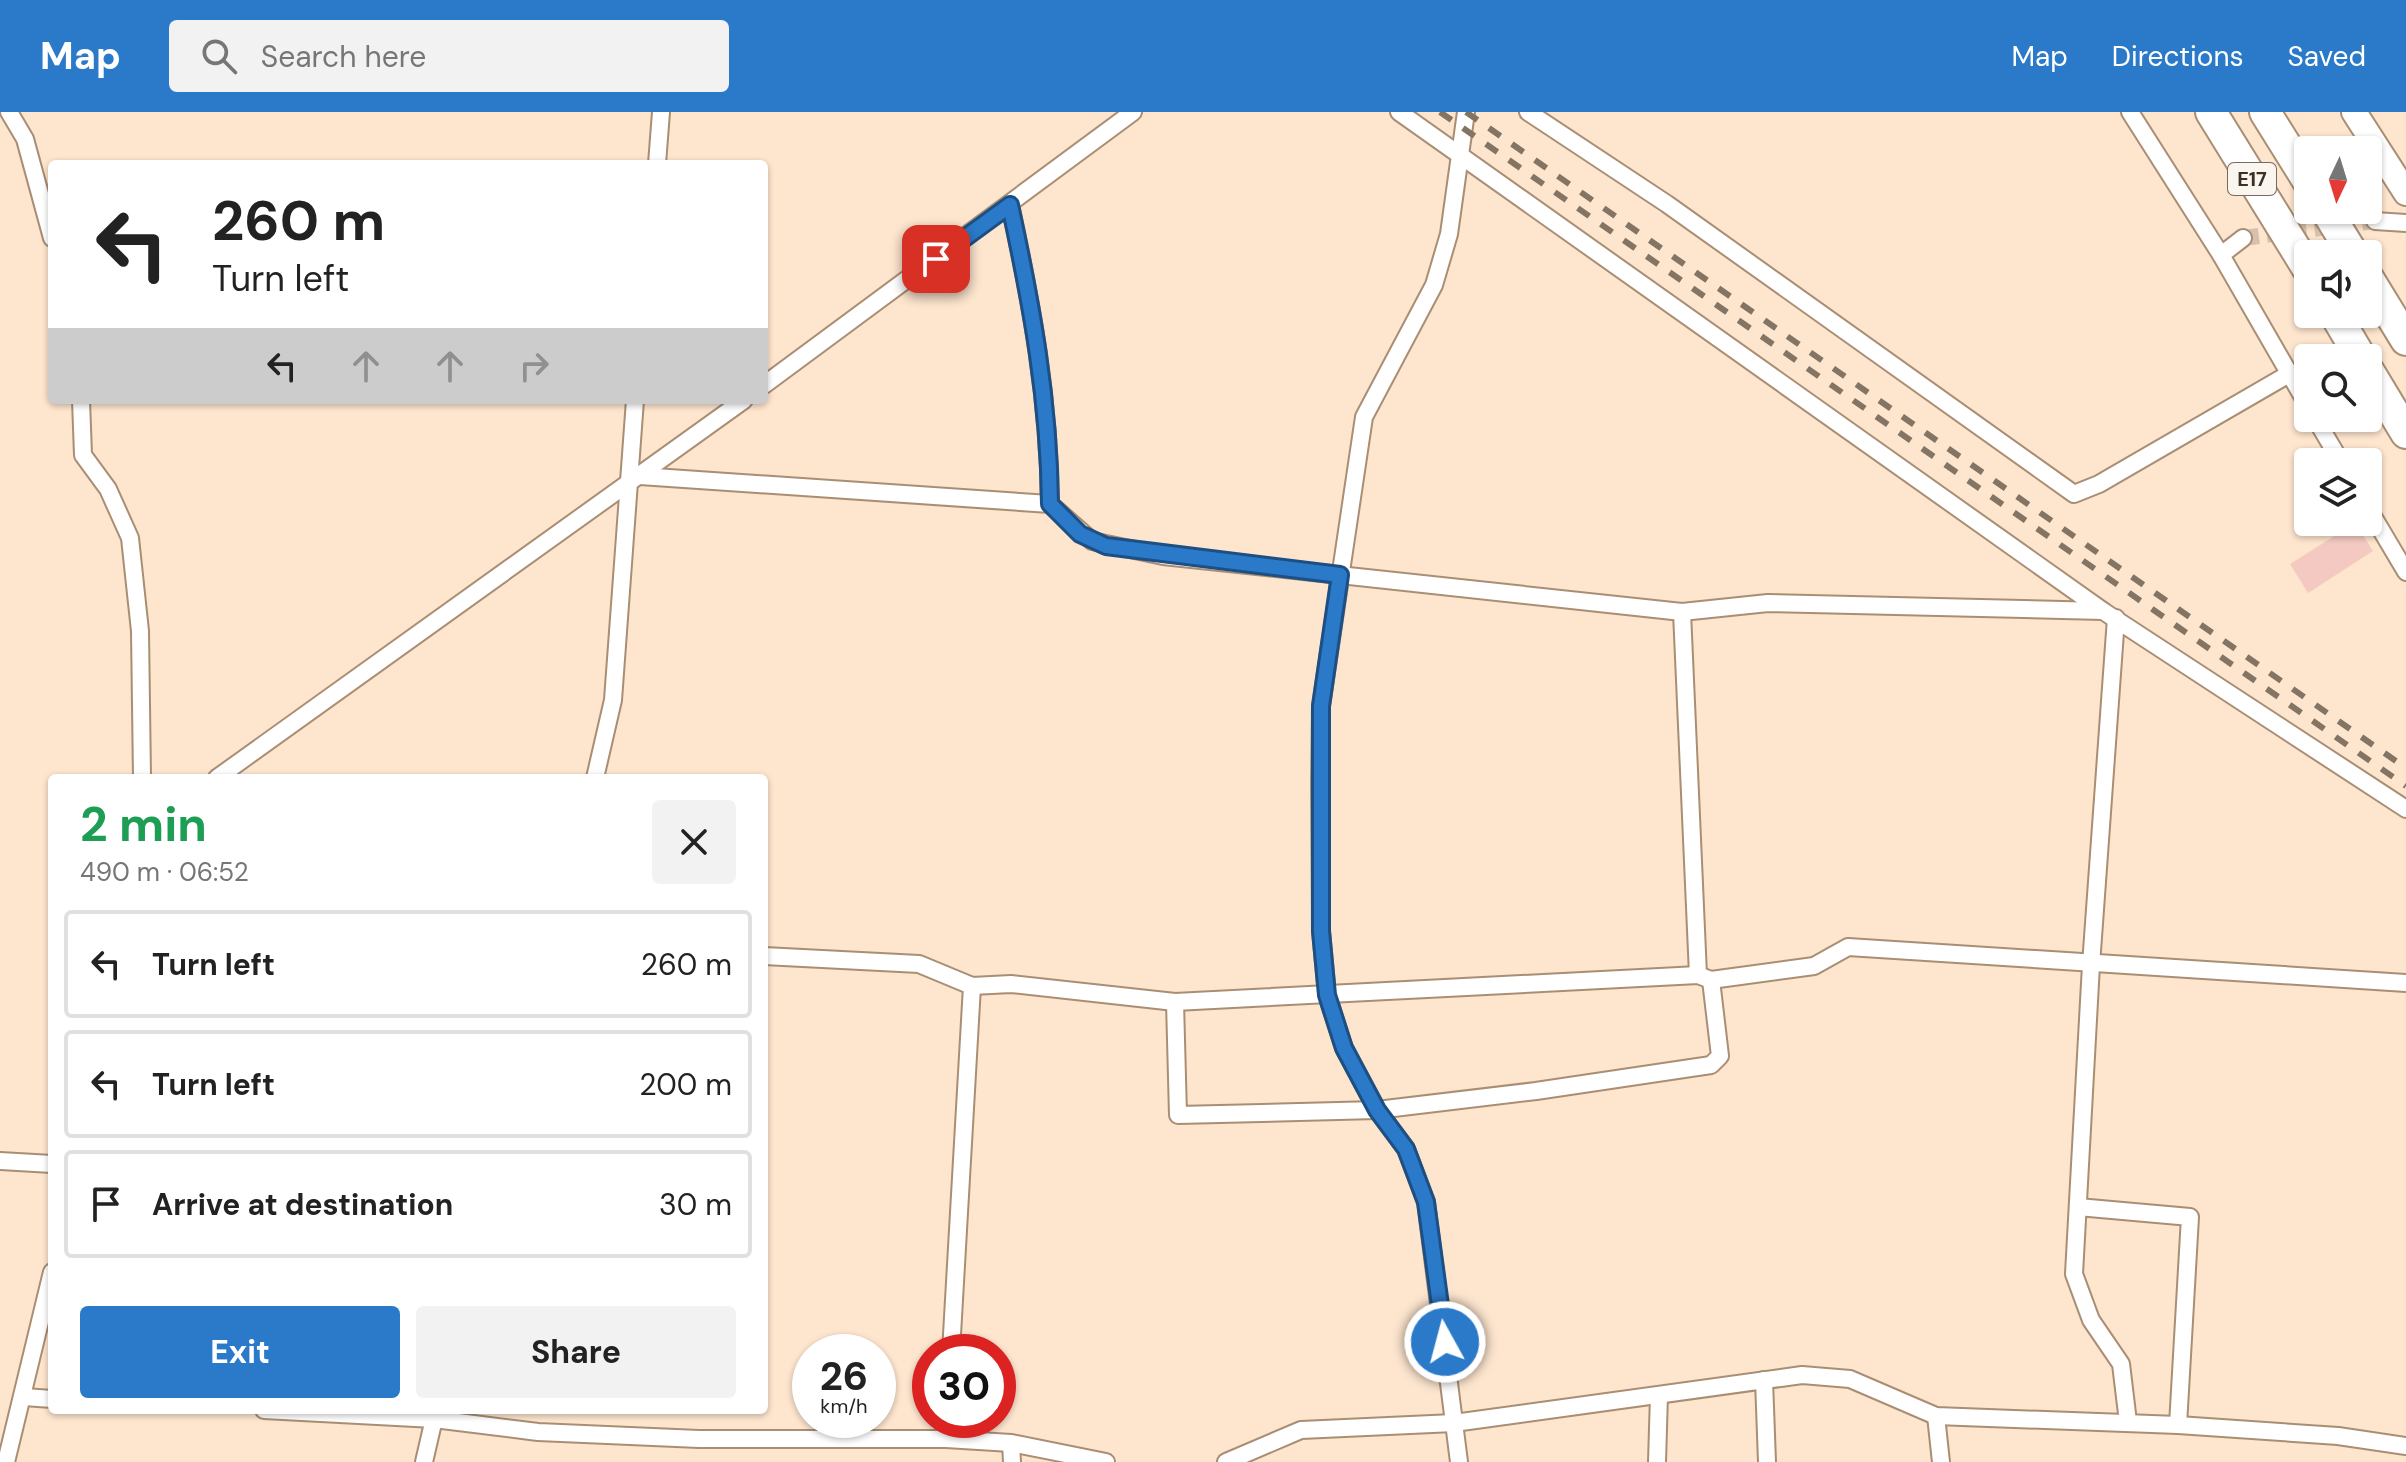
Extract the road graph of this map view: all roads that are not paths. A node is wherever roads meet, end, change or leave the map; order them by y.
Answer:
1 (9, 112) edge
2 (661, 112) edge
3 (1133, 112) edge
4 (1399, 112) edge
5 (1466, 112) edge
6 (1528, 112) edge
7 (2130, 112) edge
8 (2211, 112) edge
9 (2265, 112) edge
10 (2354, 112) edge
11 (1462, 155) junction
12 (2294, 159) edge
13 (657, 160) edge
14 (2406, 193) edge
15 (1010, 205) junction
16 (2382, 221) tunnel mouth
17 (48, 223) edge
18 (2406, 223) edge
19 (2243, 238) tunnel mouth
20 (2294, 246) edge
21 (2221, 255) junction
22 (2382, 301) edge
23 (2406, 340) edge
24 (2289, 374) junction
25 (768, 382) edge
26 (2294, 382) edge
27 (2382, 393) edge
28 (81, 404) edge
29 (635, 404) edge
30 (738, 404) edge
31 (2406, 433) edge
32 (634, 478) junction
33 (1050, 504) junction
34 (2382, 532) edge
35 (2406, 572) edge
36 (1340, 575) junction
37 (1682, 612) junction
38 (2109, 615) junction
39 (142, 774) edge
40 (223, 774) edge
41 (596, 774) edge
42 (2406, 809) edge
43 (768, 956) edge
44 (2091, 965) junction
45 (1704, 977) junction
46 (2406, 983) edge
47 (972, 986) junction
48 (1327, 995) junction
49 (1175, 1002) junction
50 (1377, 1110) junction
51 (0, 1161) edge
52 (48, 1164) edge
53 (2078, 1207) junction
54 (48, 1290) edge
55 (952, 1334) edge
56 (1764, 1380) junction
57 (1659, 1395) junction
58 (24, 1397) junction
59 (48, 1399) edge
60 (435, 1414) edge
61 (1936, 1416) junction
62 (2128, 1422) junction
63 (1454, 1423) junction
64 (2178, 1425) junction
65 (946, 1439) joint
66 (1011, 1443) junction
67 (2406, 1446) edge
68 (6, 1462) edge
69 (424, 1462) edge
70 (1012, 1462) edge
71 (1106, 1462) edge
72 (1226, 1462) edge
73 (1459, 1462) edge
74 (1657, 1462) edge
75 (1767, 1462) edge
76 (1941, 1462) edge

1 - 17 street
2 - 13 street
3 - 15 street
4 - 11 street
5 - 11 street
6 - 24 street
7 - 21 street
8 - 20 highway, E17
9 - 12 highway, E17
10 - 14 street
11 - 36 street
11 - 38 street
15 - 25 street
15 - 33 street
16 - 18 street
19 - 21 street
21 - 24 street
22 - 23 highway
24 - 26 street
27 - 31 highway
28 - 39 street
29 - 32 street
30 - 32 street
32 - 33 street
32 - 40 street
32 - 41 street
33 - 36 street
34 - 35 street
36 - 37 street
36 - 48 street
37 - 38 street
37 - 45 street
38 - 42 street
38 - 44 street
43 - 47 street
44 - 45 street
44 - 46 street
44 - 53 street
45 - 48 street
45 - 50 street
47 - 49 street
47 - 55 street
48 - 49 street
48 - 50 street
49 - 50 street
50 - 63 street
51 - 52 street
53 - 62 street
53 - 64 street
54 - 58 street
56 - 57 street
56 - 61 street
56 - 75 street
57 - 63 street
57 - 74 street
58 - 59 street
58 - 68 street
60 - 65 street
60 - 69 street
61 - 62 street
61 - 76 street
62 - 64 street
63 - 72 street
63 - 73 street
64 - 67 street
65 - 66 street
66 - 70 street
66 - 71 street

